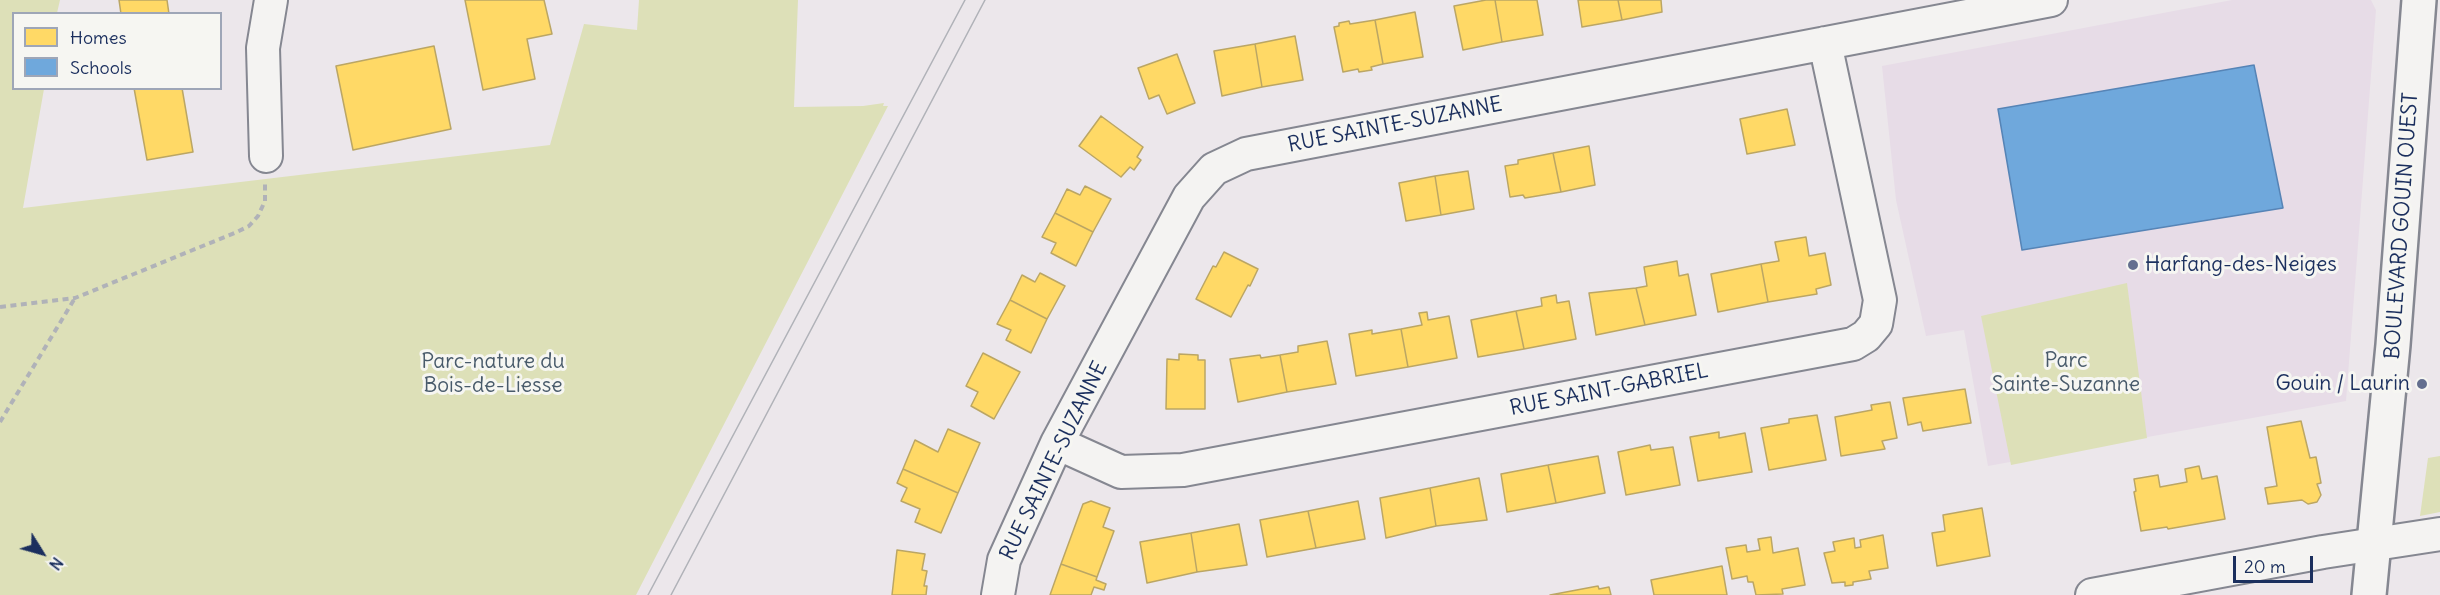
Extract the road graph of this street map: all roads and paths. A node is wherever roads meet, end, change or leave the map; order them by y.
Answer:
1 (271, 0) edge
2 (2051, 0) edge
3 (2419, 0) edge
4 (1825, 43) junction
5 (266, 156) joint
6 (75, 298) junction
7 (0, 307) edge
8 (0, 422) edge
9 (1057, 443) junction
10 (2440, 534) edge
11 (2374, 544) junction
12 (998, 595) edge
13 (2092, 595) edge
14 (2369, 595) edge

1 - 5 street
2 - 4 street, RUE SAINTE-SUZANNE
3 - 11 main road, BOULEVARD GOUIN OUEST
4 - 9 street, RUE SAINTE-SUZANNE
4 - 9 street, RUE SAINT-GABRIEL
5 - 6 path
6 - 7 path
6 - 8 path
9 - 12 street, RUE SAINTE-SUZANNE
10 - 11 street
11 - 13 street
11 - 14 main road, BOULEVARD GOUIN OUEST

